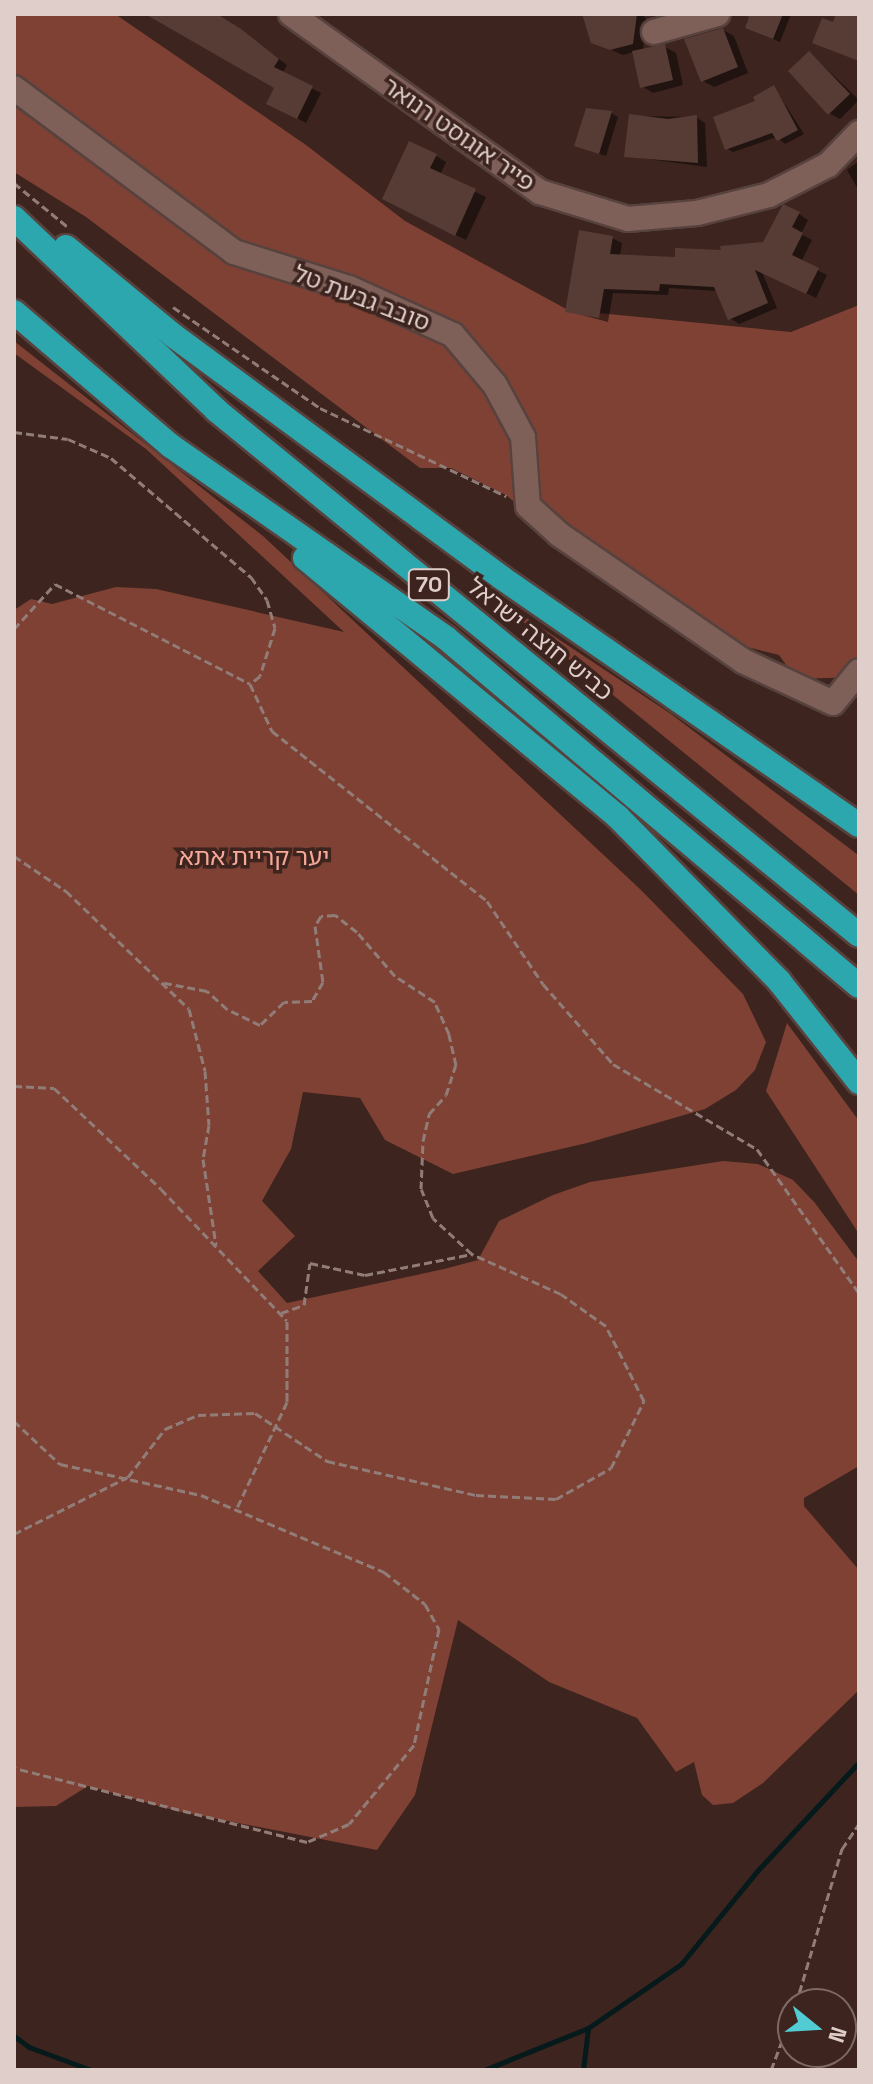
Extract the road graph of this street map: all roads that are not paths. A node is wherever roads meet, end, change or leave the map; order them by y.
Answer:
1 (291, 14) edge
2 (717, 14) edge
3 (654, 32) dead end
4 (14, 88) edge
5 (859, 133) edge
6 (14, 205) edge
7 (14, 218) edge
8 (14, 312) edge
9 (171, 446) junction
10 (859, 671) edge
11 (779, 772) junction
12 (859, 825) edge
13 (859, 831) edge
14 (859, 935) edge
15 (859, 986) edge
16 (859, 1082) edge

1 - 5 street, פייר אוגוסט רנואר
2 - 3 street
4 - 10 street, סובב גבעת טל
6 - 11 highway
7 - 14 highway, כביש חוצה ישראל / 70
8 - 9 highway, 70
9 - 15 highway, 70
9 - 16 highway
11 - 12 highway
11 - 13 highway

